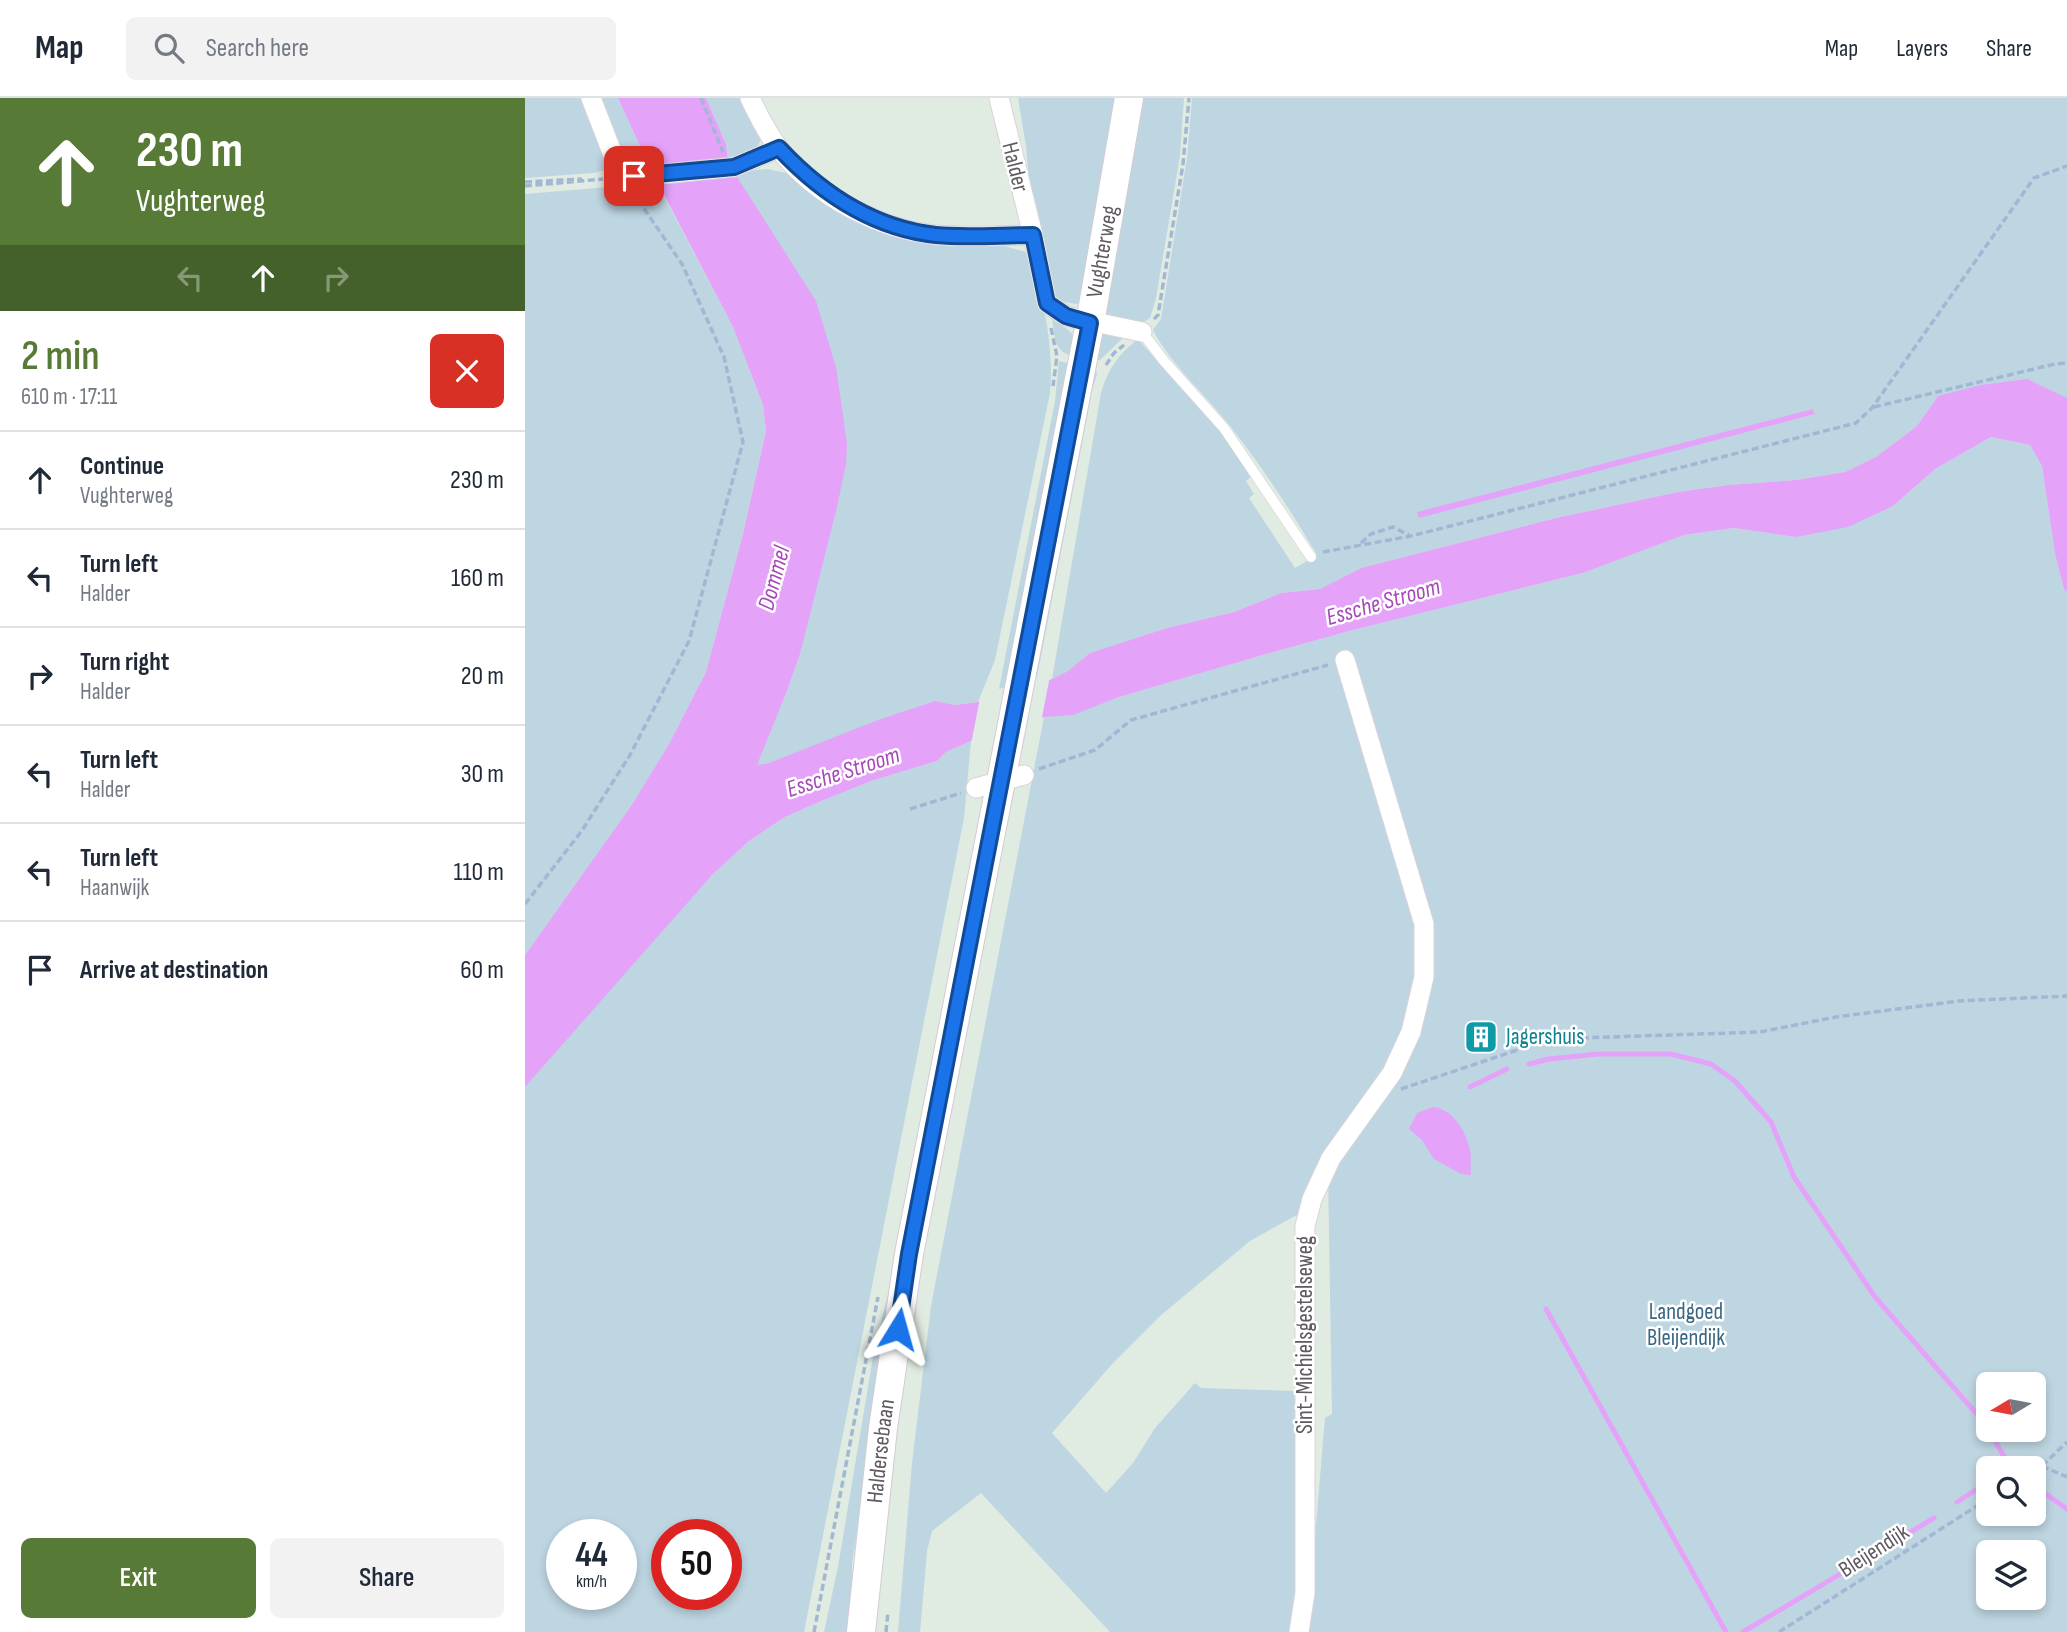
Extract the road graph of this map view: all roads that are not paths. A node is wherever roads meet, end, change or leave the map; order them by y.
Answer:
1 (591, 98) edge
2 (750, 98) edge
3 (999, 98) edge
4 (1129, 98) edge
5 (779, 148) junction
6 (1033, 235) junction
7 (1090, 323) junction
8 (1142, 332) joint
9 (1311, 557) road end
10 (1345, 660) road end
11 (1010, 734) joint
12 (861, 1632) edge
13 (1299, 1632) edge

1 - 5 street
2 - 5 street
3 - 6 street, Halder
4 - 7 main road, Vughterweg
5 - 6 street
6 - 7 street, Halder
7 - 8 street
7 - 11 main road, Vughterweg
8 - 9 lane
10 - 13 street, Sint-Michielsgestelseweg
11 - 12 main road, Haldersebaan

